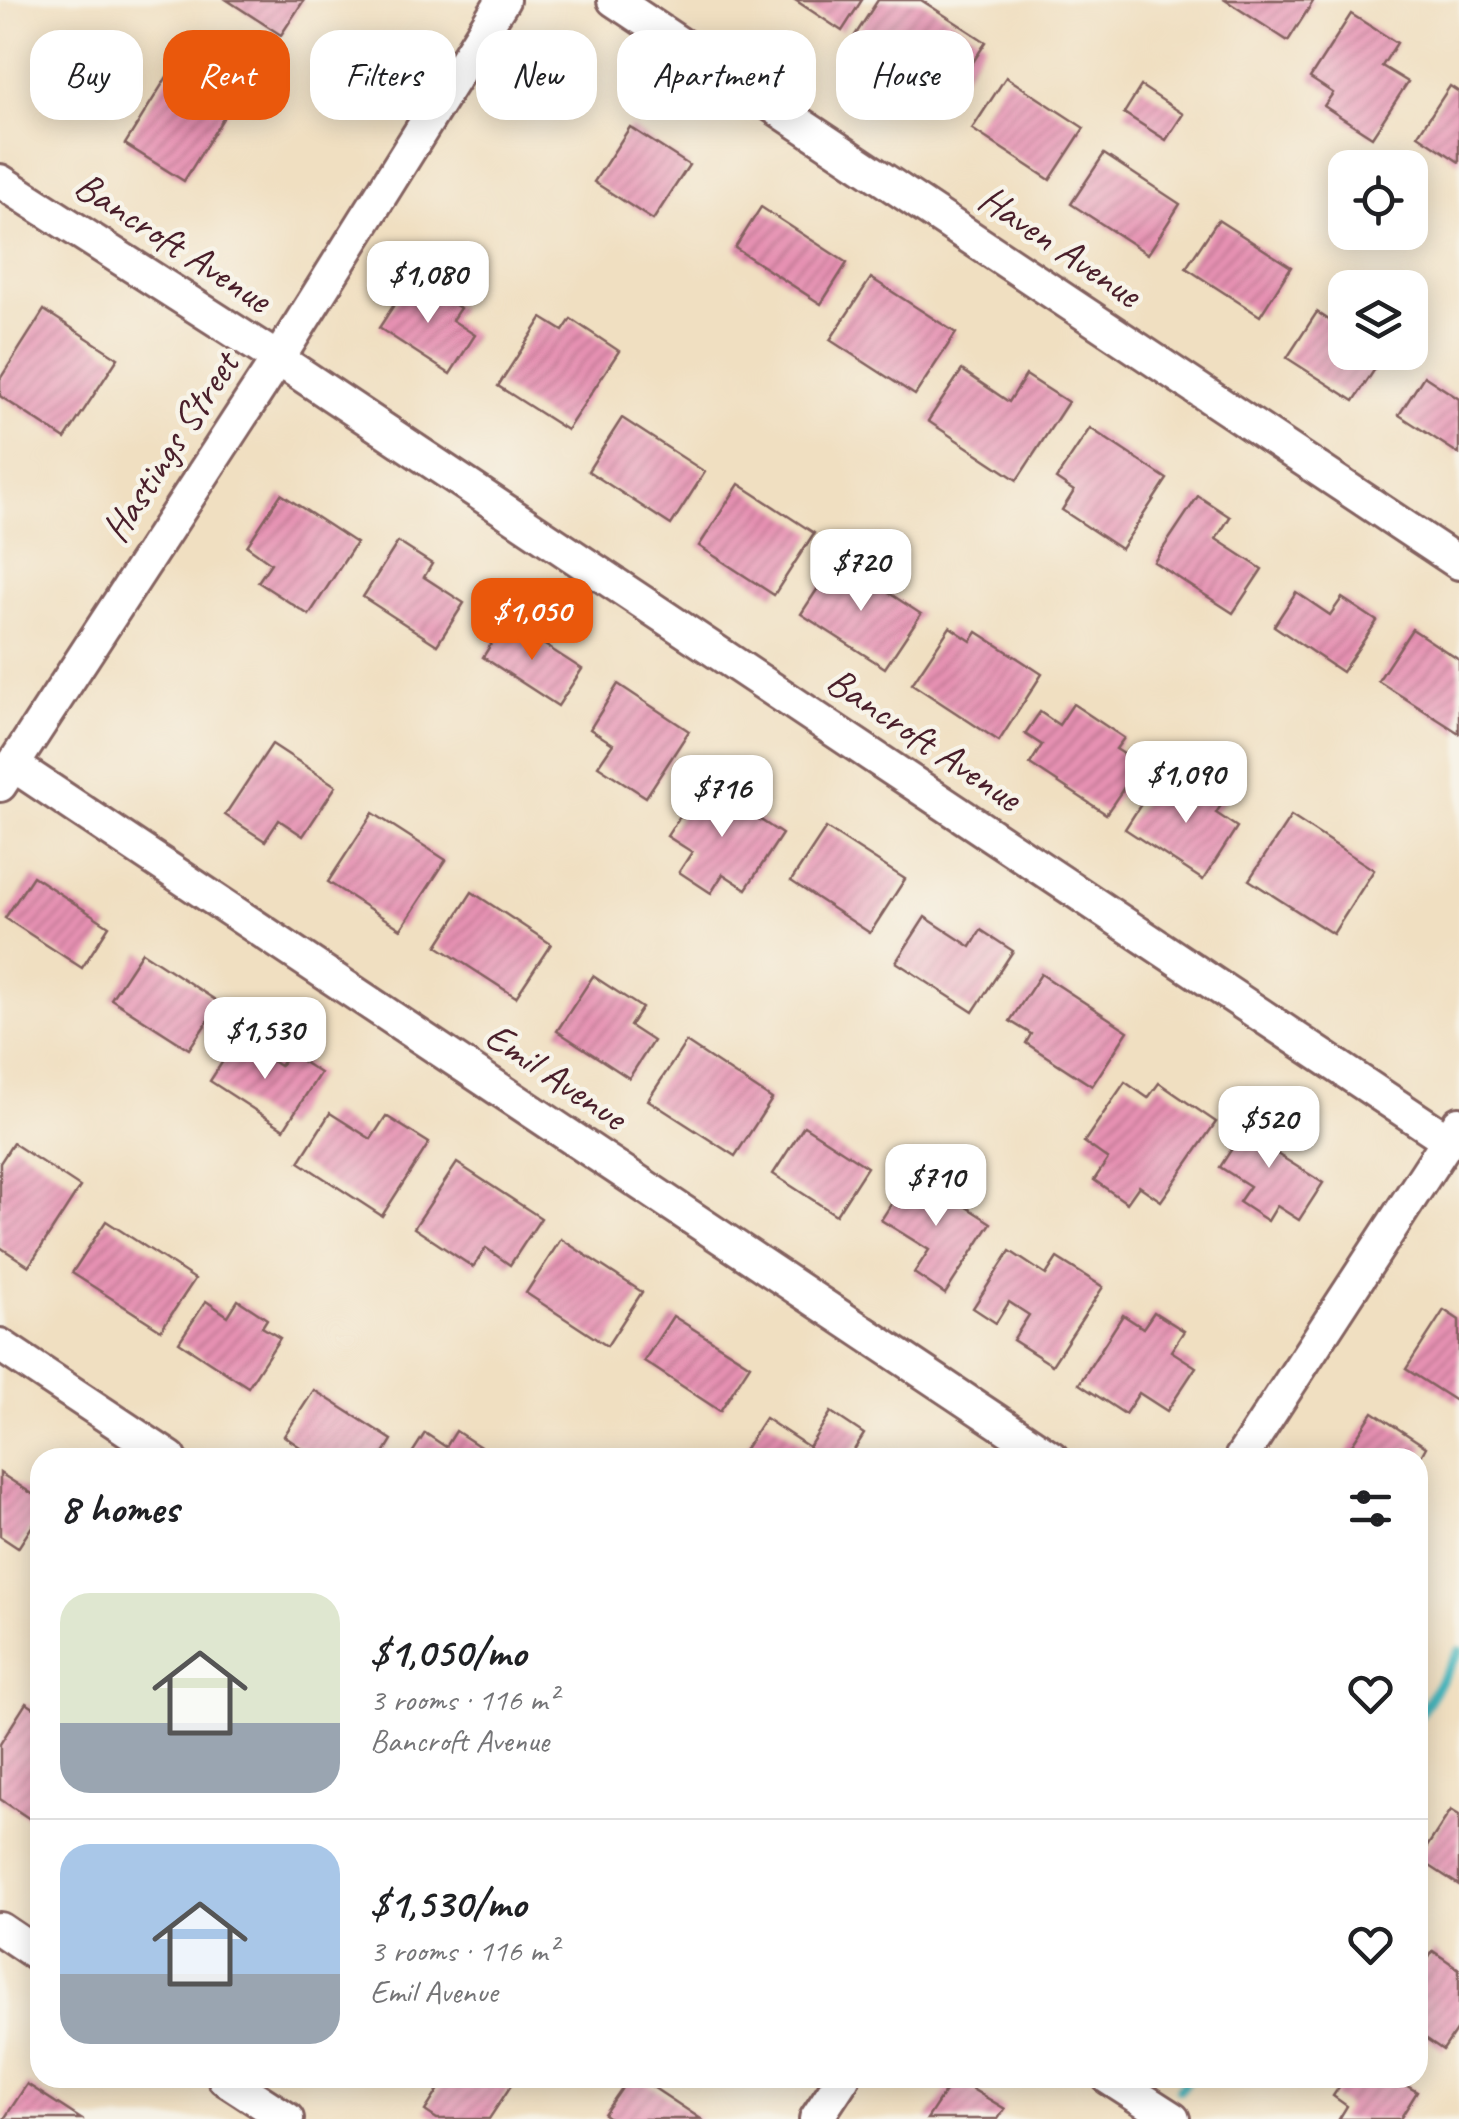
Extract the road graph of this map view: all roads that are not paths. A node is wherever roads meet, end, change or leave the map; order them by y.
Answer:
1 (503, 0) edge
2 (614, 0) edge
3 (0, 181) edge
4 (278, 359) junction
5 (1459, 564) edge
6 (6, 775) edge
7 (1454, 1132) edge
8 (0, 1344) edge
9 (155, 1448) edge
10 (1037, 1448) edge
11 (1248, 1448) edge
12 (0, 1929) edge
13 (30, 1949) edge
14 (239, 2088) edge
15 (836, 2088) edge
16 (1125, 2088) edge
17 (287, 2119) edge
18 (816, 2119) edge
19 (1173, 2119) edge

1 - 4 street, Hastings Street
2 - 5 street, Haven Avenue
3 - 4 street, Bancroft Avenue
4 - 6 street, Hastings Street
4 - 7 street, Bancroft Avenue
6 - 10 street, Emil Avenue
7 - 11 street
8 - 9 street
12 - 13 street
14 - 17 street
15 - 18 street
16 - 19 street

